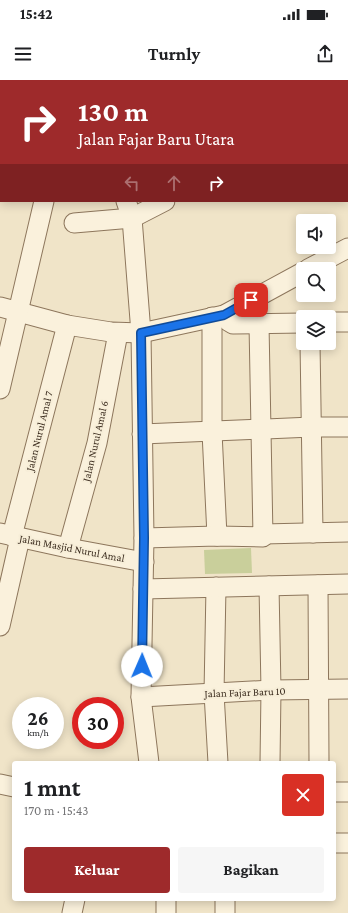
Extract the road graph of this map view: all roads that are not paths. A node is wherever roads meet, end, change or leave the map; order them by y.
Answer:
1 (44, 202) edge
2 (126, 202) edge
3 (163, 202) edge
4 (132, 218) junction
5 (74, 223) dead end
6 (348, 248) edge
7 (321, 262) edge
8 (296, 276) edge
9 (0, 307) edge
10 (19, 312) junction
11 (218, 316) junction
12 (336, 322) edge
13 (348, 322) edge
14 (296, 323) edge
15 (259, 324) junction
16 (66, 325) junction
17 (118, 333) junction
18 (141, 333) junction
19 (310, 350) edge
20 (0, 389) edge
21 (312, 427) junction
22 (348, 427) edge
23 (262, 429) junction
24 (212, 432) junction
25 (142, 434) junction
26 (348, 532) edge
27 (313, 533) junction
28 (263, 534) junction
29 (11, 536) edge
30 (217, 536) junction
31 (144, 538) junction
32 (68, 548) junction
33 (144, 562) junction
34 (5, 579) edge
35 (348, 584) edge
36 (318, 585) junction
37 (269, 586) junction
38 (216, 587) junction
39 (143, 589) junction
40 (0, 626) edge
41 (319, 689) junction
42 (348, 689) edge
43 (271, 690) junction
44 (214, 693) junction
45 (141, 697) junction
46 (149, 761) edge
47 (218, 761) edge
48 (270, 761) edge
49 (319, 761) edge
50 (0, 784) edge
51 (12, 787) edge
52 (336, 792) edge
53 (348, 792) edge
54 (336, 843) edge
55 (348, 843) edge
56 (75, 901) edge
57 (166, 901) edge
58 (225, 901) edge
59 (72, 913) edge
60 (166, 913) edge
61 (225, 913) edge

1 - 10 street
2 - 4 street
3 - 4 street
4 - 5 street
4 - 18 street
6 - 7 street
8 - 11 street
9 - 10 street
10 - 16 street
10 - 20 street
11 - 15 street
11 - 18 street
11 - 24 street
12 - 13 street
14 - 15 street
15 - 23 street
16 - 17 street
16 - 29 street, Jalan Nurul Amal 7
17 - 18 street
17 - 32 street, Jalan Nurul Amal 6
18 - 25 street
19 - 21 street
21 - 22 street
21 - 23 street
21 - 27 street
23 - 24 street
23 - 28 street
24 - 25 street
24 - 30 street
25 - 31 street
26 - 27 street
27 - 28 street
28 - 30 street
29 - 32 street, Jalan Masjid Nurul Amal
29 - 34 street, Jalan Nurul Amal 7
30 - 31 street
31 - 33 street
32 - 33 street, Jalan Masjid Nurul Amal
33 - 39 street
34 - 40 street, Jalan Nurul Amal 7
35 - 36 street
36 - 37 street
36 - 41 street
37 - 38 street
37 - 43 street
38 - 39 street
38 - 44 street
39 - 45 street
41 - 42 street, Jalan Fajar Baru 10
41 - 43 street, Jalan Fajar Baru 10
41 - 49 street
43 - 44 street, Jalan Fajar Baru 10
43 - 48 street
44 - 45 street, Jalan Fajar Baru 10
44 - 47 street
45 - 46 street
50 - 51 street
52 - 53 street
54 - 55 street
56 - 59 street
57 - 60 street
58 - 61 street

